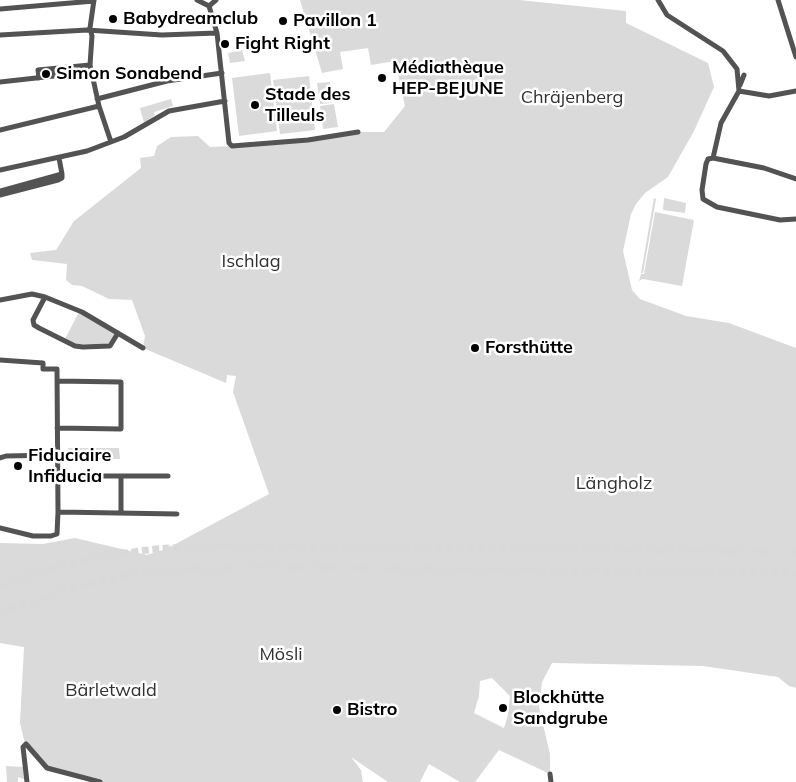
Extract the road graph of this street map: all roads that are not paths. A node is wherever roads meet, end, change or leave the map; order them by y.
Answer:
1 (197, 0) edge
2 (216, 0) edge
3 (658, 0) edge
4 (778, 0) edge
5 (94, 1) edge
6 (209, 6) junction
7 (0, 9) edge
8 (90, 32) junction
9 (217, 33) junction
10 (0, 35) edge
11 (796, 57) edge
12 (90, 65) junction
13 (222, 73) junction
14 (744, 75) dead end
15 (0, 82) edge
16 (740, 88) junction
17 (796, 91) edge
18 (97, 99) junction
19 (225, 101) junction
20 (99, 106) junction
21 (0, 130) edge
22 (358, 132) dead end
23 (111, 142) junction
24 (59, 158) junction
25 (713, 158) junction
26 (0, 170) edge
27 (62, 174) junction
28 (796, 179) edge
29 (0, 191) edge
30 (0, 195) edge
31 (796, 218) edge
32 (45, 297) junction
33 (0, 300) edge
34 (118, 333) junction
35 (143, 348) dead end
36 (0, 360) edge
37 (57, 381) junction
38 (57, 428) junction
39 (56, 455) junction
40 (0, 458) edge
41 (57, 476) junction
42 (168, 476) dead end
43 (121, 478) junction
44 (58, 512) junction
45 (121, 512) junction
46 (177, 514) dead end
47 (0, 528) edge
48 (550, 774) dead end
49 (27, 782) edge
50 (100, 782) edge
51 (551, 782) edge

1 - 6 street
2 - 6 street
3 - 16 street
4 - 11 street
5 - 7 street
5 - 8 street
6 - 9 street
8 - 9 street
8 - 10 street
8 - 12 street
9 - 13 street
12 - 15 street
12 - 18 street
13 - 18 street
13 - 19 street
14 - 16 street
16 - 17 street
16 - 25 street
18 - 20 street
19 - 22 street
19 - 23 street
20 - 21 street
20 - 23 street
23 - 24 street
24 - 26 street
24 - 27 street
25 - 28 street
25 - 31 street
27 - 29 street
27 - 30 street
32 - 33 street
32 - 34 street
32 - 34 street
34 - 35 street
36 - 37 street
37 - 38 street
37 - 38 street
38 - 39 street
39 - 40 street
39 - 41 street
41 - 43 street
41 - 44 street
42 - 43 street
43 - 45 street
44 - 45 street
44 - 47 street
45 - 46 street
48 - 51 street
49 - 50 street

